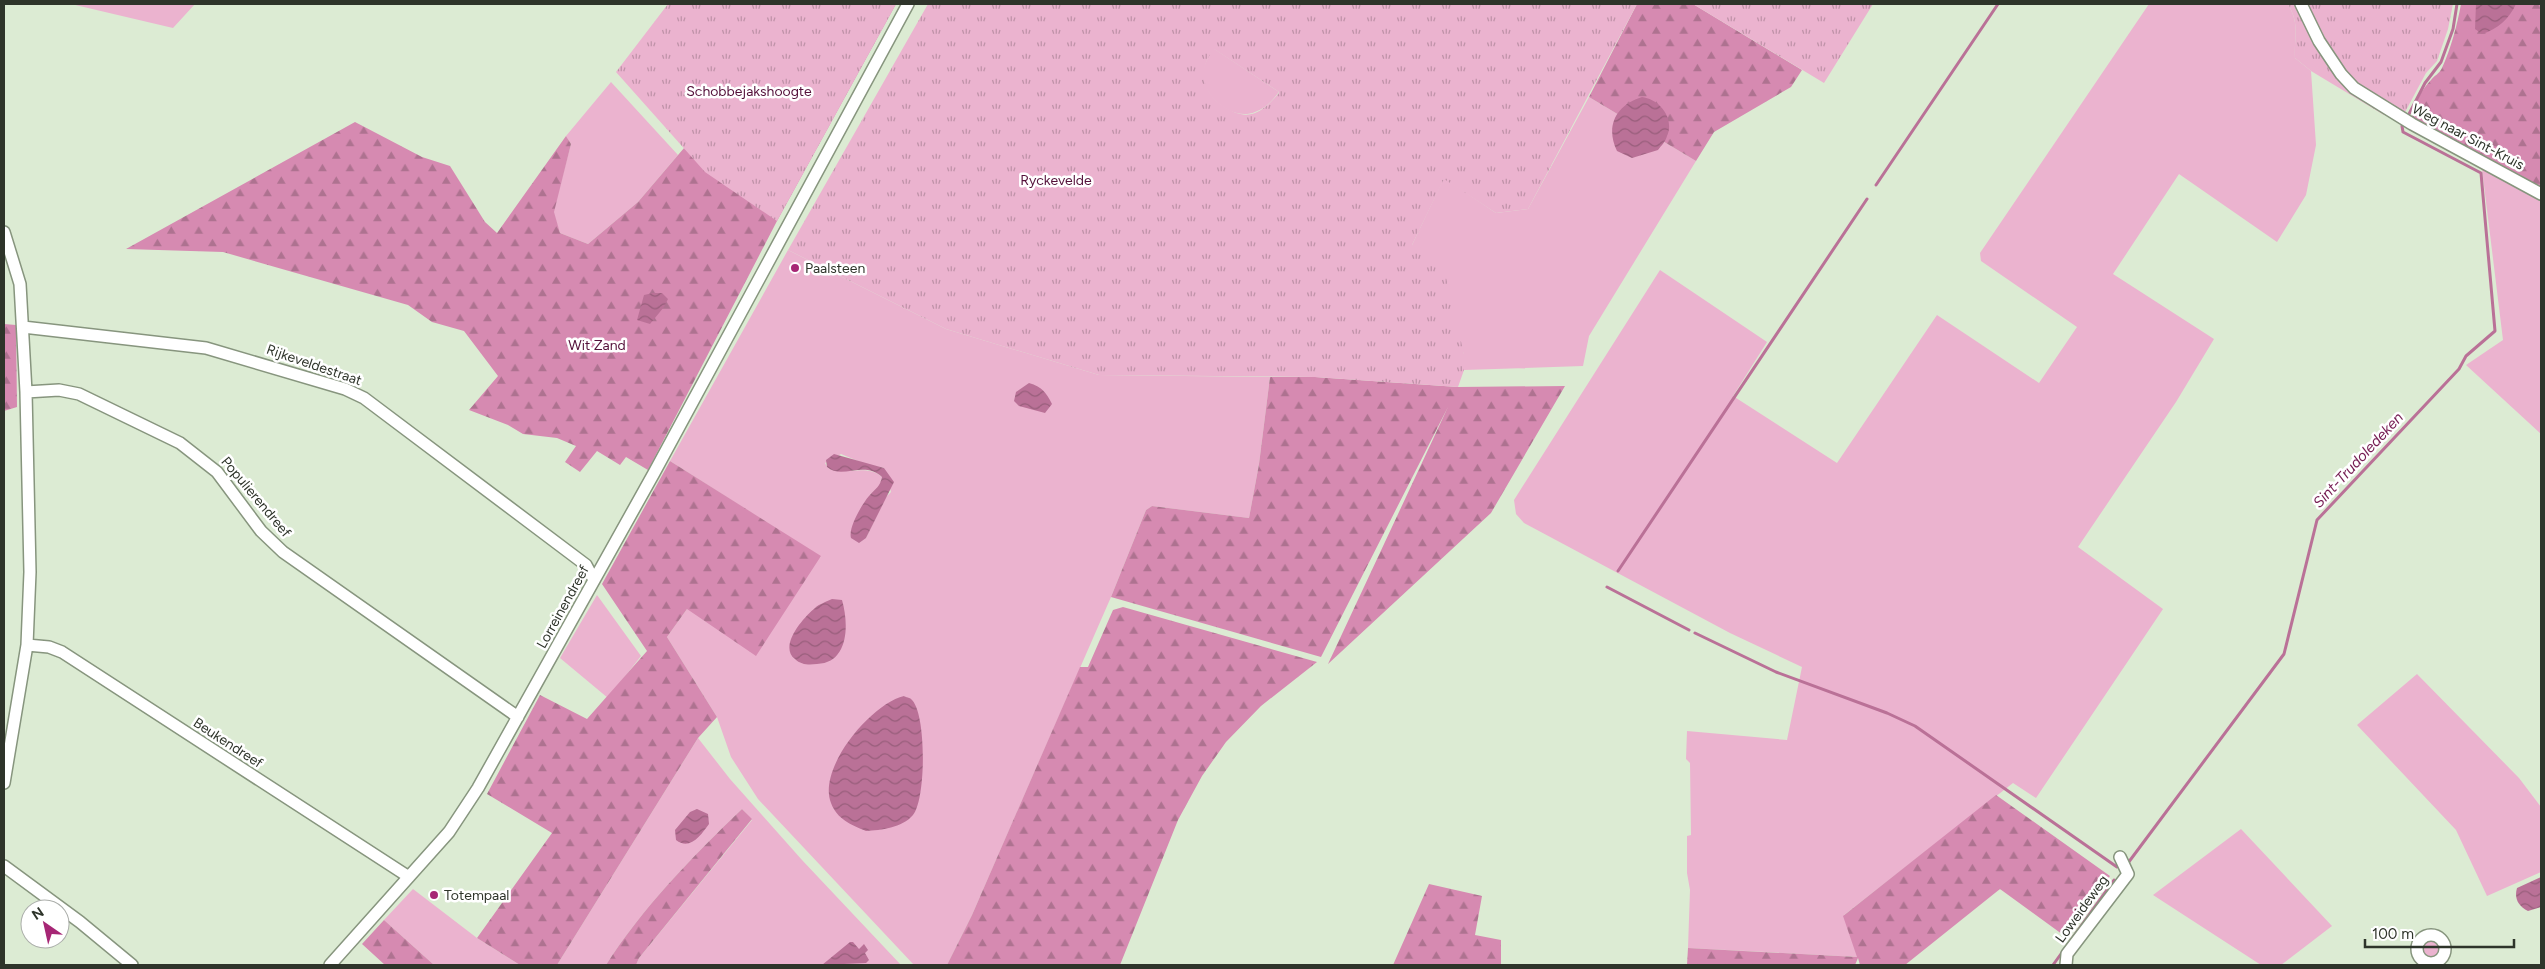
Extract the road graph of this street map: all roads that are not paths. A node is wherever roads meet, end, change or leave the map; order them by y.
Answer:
1 (908, 4) edge
2 (2301, 4) edge
3 (2541, 194) edge
4 (4, 232) edge
5 (23, 327) junction
6 (26, 392) junction
7 (594, 580) junction
8 (27, 645) junction
9 (518, 717) junction
10 (4, 783) edge
11 (2120, 856) dead end
12 (4, 866) edge
13 (409, 877) junction
14 (132, 965) edge
15 (330, 965) edge
16 (2066, 965) edge

1 - 7 street, Lorreinendreef
2 - 3 street, Weg naar Sint-Kruis
4 - 5 street
5 - 6 street
5 - 7 street, Rijkeveldestraat
6 - 8 street
6 - 9 street, Populierendreef
7 - 9 street, Lorreinendreef
8 - 10 street
8 - 13 street, Beukendreef
9 - 13 street, Lorreinendreef
11 - 16 street, Loweideweg
12 - 14 street
13 - 15 street, Lorreinendreef

